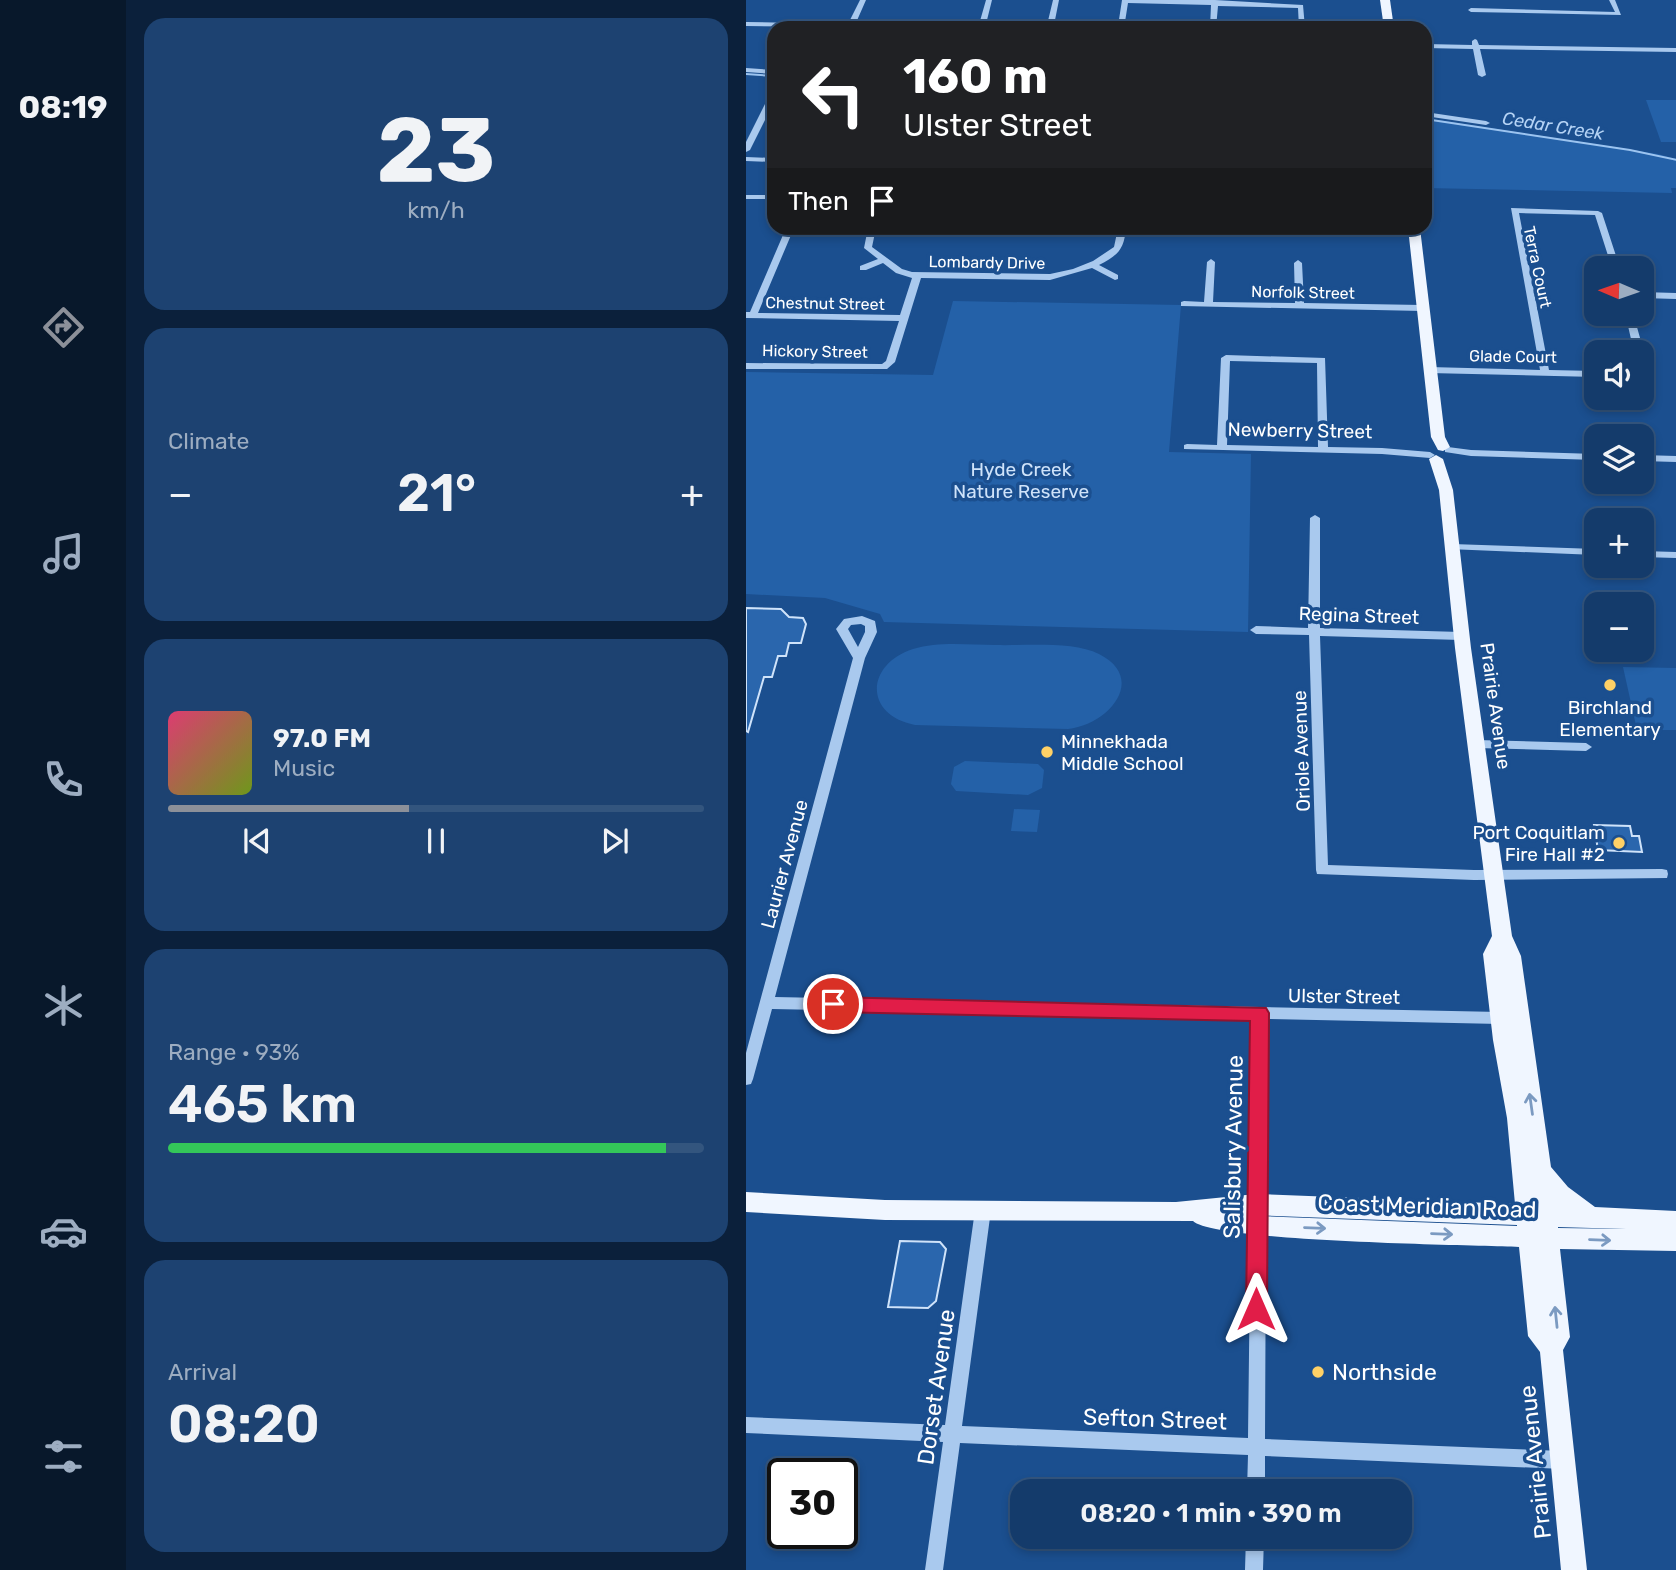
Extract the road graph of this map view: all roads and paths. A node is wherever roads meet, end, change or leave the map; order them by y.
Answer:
1 (863, 0) edge
2 (989, 0) edge
3 (1056, 0) edge
4 (1385, 0) edge
5 (1612, 0) edge
6 (1125, 1) edge
7 (1215, 2) junction
8 (1471, 10) dead end
9 (853, 21) edge
10 (983, 21) edge
11 (1051, 21) edge
12 (1122, 21) edge
13 (1214, 21) edge
14 (1302, 21) edge
15 (1388, 21) edge
16 (746, 24) edge
17 (767, 25) edge
18 (1475, 43) junction
19 (1432, 46) edge
20 (1676, 50) edge
21 (746, 70) edge
22 (767, 72) edge
23 (1482, 75) dead end
24 (767, 108) edge
25 (1432, 115) edge
26 (1486, 123) dead end
27 (746, 126) edge
28 (758, 126) junction
29 (746, 150) edge
30 (746, 159) edge
31 (767, 160) edge
32 (746, 197) edge
33 (767, 198) edge
34 (787, 235) edge
35 (871, 235) edge
36 (1121, 235) edge
37 (1415, 235) edge
38 (1613, 256) edge
39 (883, 260) junction
40 (1211, 262) dead end
41 (1298, 263) dead end
42 (1091, 264) junction
43 (863, 268) dead end
44 (917, 276) junction
45 (1115, 277) dead end
46 (1654, 295) edge
47 (1676, 296) edge
48 (1184, 304) dead end
49 (1208, 305) junction
50 (1300, 306) junction
51 (1423, 308) junction
52 (749, 315) edge
53 (904, 318) junction
54 (746, 366) edge
55 (1429, 370) junction
56 (1545, 373) junction
57 (1584, 374) edge
58 (1187, 447) dead end
59 (1222, 449) junction
60 (1324, 450) junction
61 (1439, 451) junction
62 (1584, 457) edge
63 (1654, 458) edge
64 (1676, 459) edge
65 (1315, 518) dead end
66 (1452, 547) junction
67 (1584, 552) edge
68 (1654, 554) edge
69 (1676, 555) edge
70 (1256, 630) dead end
71 (1314, 631) junction
72 (1461, 636) junction
73 (859, 658) dead end
74 (1476, 744) junction
75 (1586, 747) dead end
76 (1494, 874) junction
77 (1662, 874) dead end
78 (1502, 936) junction
79 (766, 1003) junction
80 (1260, 1013) junction
81 (1500, 1018) junction
82 (750, 1047) edge
83 (746, 1079) edge
84 (1541, 1171) junction
85 (746, 1202) edge
86 (983, 1210) junction
87 (1256, 1215) junction
88 (1590, 1217) junction
89 (1676, 1221) edge
90 (1537, 1226) junction
91 (1676, 1240) edge
92 (746, 1425) edge
93 (952, 1434) junction
94 (1257, 1446) junction
95 (1563, 1460) junction
96 (1256, 1479) edge
97 (1255, 1549) edge
98 (934, 1570) edge
99 (1254, 1570) edge
100 (1574, 1570) edge

1 - 9 street
2 - 10 street
3 - 11 street
4 - 15 main road
5 - 8 street
6 - 7 street
6 - 12 street
7 - 13 street
7 - 14 street
16 - 17 street
18 - 19 street
18 - 20 street
18 - 23 street
21 - 22 street
24 - 28 street
25 - 26 street
27 - 28 street
28 - 29 street
30 - 31 street
32 - 33 street
34 - 52 street
35 - 39 street
36 - 42 street, Lombardy Drive
37 - 51 main road, Prairie Avenue
38 - 56 street, Terra Court
39 - 43 street
39 - 44 street, Lombardy Drive
40 - 49 street
41 - 50 street
42 - 44 street, Lombardy Drive
42 - 45 street
44 - 53 street
46 - 47 street
48 - 49 street, Norfolk Street
49 - 50 street, Norfolk Street
50 - 51 street, Norfolk Street
51 - 55 main road, Prairie Avenue
52 - 53 street, Chestnut Street
53 - 54 street, Hickory Street
55 - 56 street, Glade Court
55 - 61 main road, Prairie Avenue
56 - 57 street, Glade Court
58 - 59 street, Newberry Street
59 - 60 street, Newberry Street
59 - 60 street
60 - 61 street, Newberry Street
61 - 62 street, Newberry Street
61 - 66 main road, Prairie Avenue
63 - 64 street
65 - 71 street, Oriole Avenue
66 - 67 street
66 - 72 main road, Prairie Avenue
68 - 69 street
70 - 71 street, Regina Street
71 - 72 street, Regina Street
71 - 76 street, Oriole Avenue
72 - 74 main road, Prairie Avenue
73 - 79 street, Laurier Avenue
74 - 75 street
74 - 76 main road, Prairie Avenue
76 - 77 street
76 - 78 main road, Prairie Avenue
78 - 81 main road, Prairie Avenue
84 -> 78 main road, Prairie Avenue
79 - 80 street, Ulster Street
79 - 82 street, Laurier Avenue
80 - 81 street, Ulster Street
80 - 87 street, Salisbury Avenue
81 - 90 main road, Prairie Avenue
82 - 83 street, Laurier Avenue
84 - 88 main road
84 - 90 main road, Prairie Avenue
85 - 86 main road, Coast Meridian Road
86 - 87 main road, Coast Meridian Road
86 - 93 street, Dorset Avenue
87 - 90 main road, Coast Meridian Road
87 - 94 street, Salisbury Avenue
88 - 89 main road, Coast Meridian Road
88 - 90 main road, Coast Meridian Road
90 -> 91 main road, Coast Meridian Road
90 - 95 main road, Prairie Avenue
92 - 93 street, Sefton Street
93 - 94 street, Sefton Street
93 - 98 street, Dorset Avenue
94 - 95 street, Sefton Street
94 - 96 street, Salisbury Avenue
95 - 100 main road, Prairie Avenue
97 - 99 street

